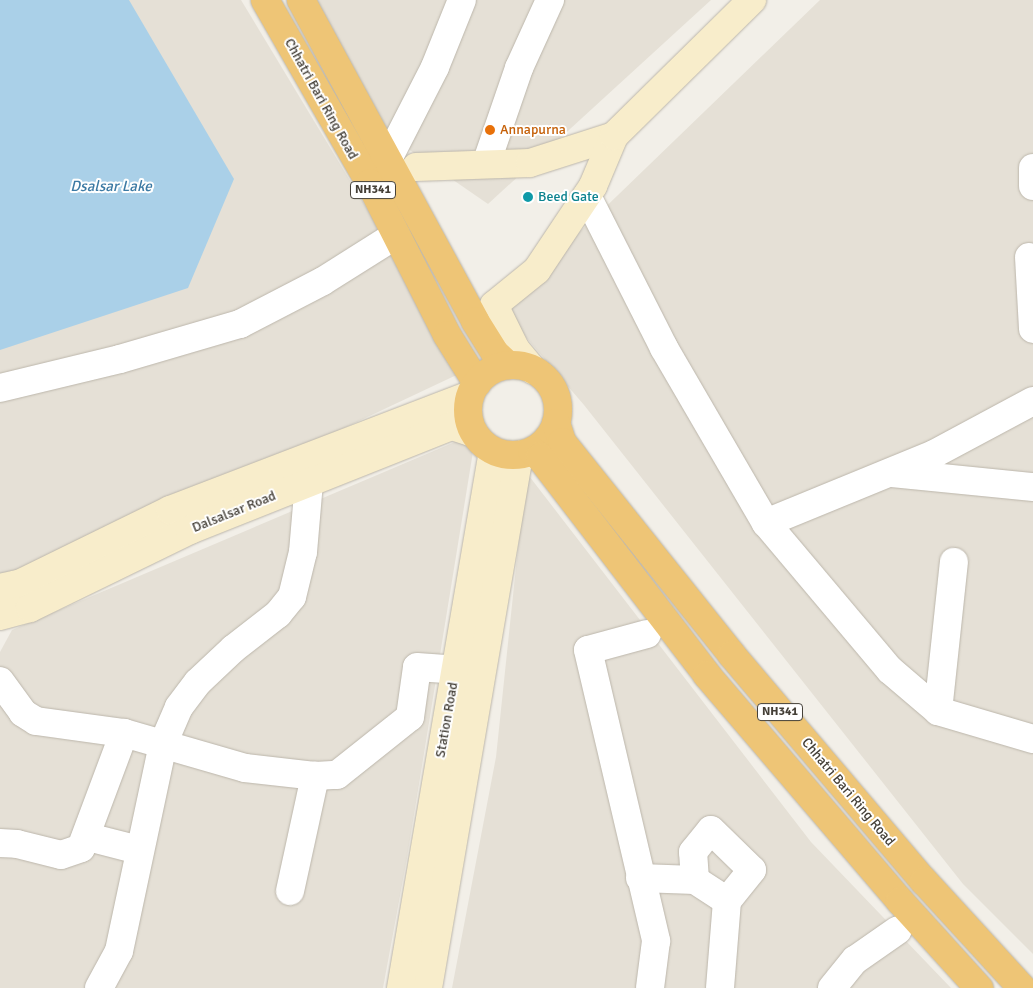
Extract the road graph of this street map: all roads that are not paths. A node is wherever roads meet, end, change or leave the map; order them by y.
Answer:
1 (265, 0) edge
2 (301, 0) edge
3 (462, 0) edge
4 (550, 0) edge
5 (752, 0) edge
6 (614, 136) junction
7 (388, 159) junction
8 (486, 164) junction
9 (416, 167) dead end
10 (1033, 168) edge
11 (1033, 186) edge
12 (587, 196) junction
13 (396, 235) junction
14 (1029, 256) dead end
15 (1033, 327) edge
16 (521, 368) junction
17 (0, 388) edge
18 (473, 389) junction
19 (1033, 402) edge
20 (556, 423) junction
21 (474, 433) junction
22 (515, 452) junction
23 (890, 473) junction
24 (309, 482) junction
25 (1033, 487) edge
26 (766, 523) junction
27 (954, 562) dead end
28 (0, 588) edge
29 (0, 616) edge
30 (647, 634) dead end
31 (456, 670) junction
32 (0, 681) edge
33 (938, 711) junction
34 (124, 732) junction
35 (1033, 739) edge
36 (163, 744) junction
37 (315, 776) junction
38 (88, 837) junction
39 (0, 843) edge
40 (139, 850) junction
41 (640, 878) junction
42 (695, 880) junction
43 (290, 891) dead end
44 (727, 902) junction
45 (898, 930) dead end
46 (99, 988) edge
47 (401, 988) edge
48 (428, 988) edge
49 (650, 988) edge
50 (720, 988) edge
51 (832, 988) edge
52 (979, 988) edge
53 (1022, 988) edge

1 - 13 highway, Chhatri Bari Ring Road / NH341
2 - 7 highway, NH341
3 - 7 street
4 - 8 street
5 - 6 street
6 - 8 street
6 - 12 street
7 - 16 highway, NH341
8 - 9 street
10 - 11 street
12 - 16 street
12 - 26 street
13 - 17 street
13 - 18 highway, Chhatri Bari Ring Road / NH341
14 - 15 street
16 - 18 highway
16 - 20 highway, NH341
18 - 21 highway
18 - 28 street, Dalsalsar Road
19 - 23 street
20 - 22 highway
20 - 53 highway, Chhatri Bari Ring Road / NH341
21 - 22 highway, NH341
21 - 24 street, Dalsalsar Road
22 - 31 street, Station Road
22 - 48 street, Station Road
22 - 52 highway, NH341
23 - 25 street
23 - 26 street
24 - 29 street, Dalsalsar Road
24 - 36 street
26 - 33 street
27 - 33 street
30 - 41 street
31 - 37 street
31 - 47 street, Station Road
32 - 34 street
33 - 35 street
34 - 36 street
34 - 38 street
36 - 37 street
36 - 40 street
37 - 43 street
38 - 39 street
38 - 40 street
40 - 46 street
41 - 42 street
41 - 49 street
42 - 44 street
42 - 44 street
44 - 50 street
45 - 51 street

